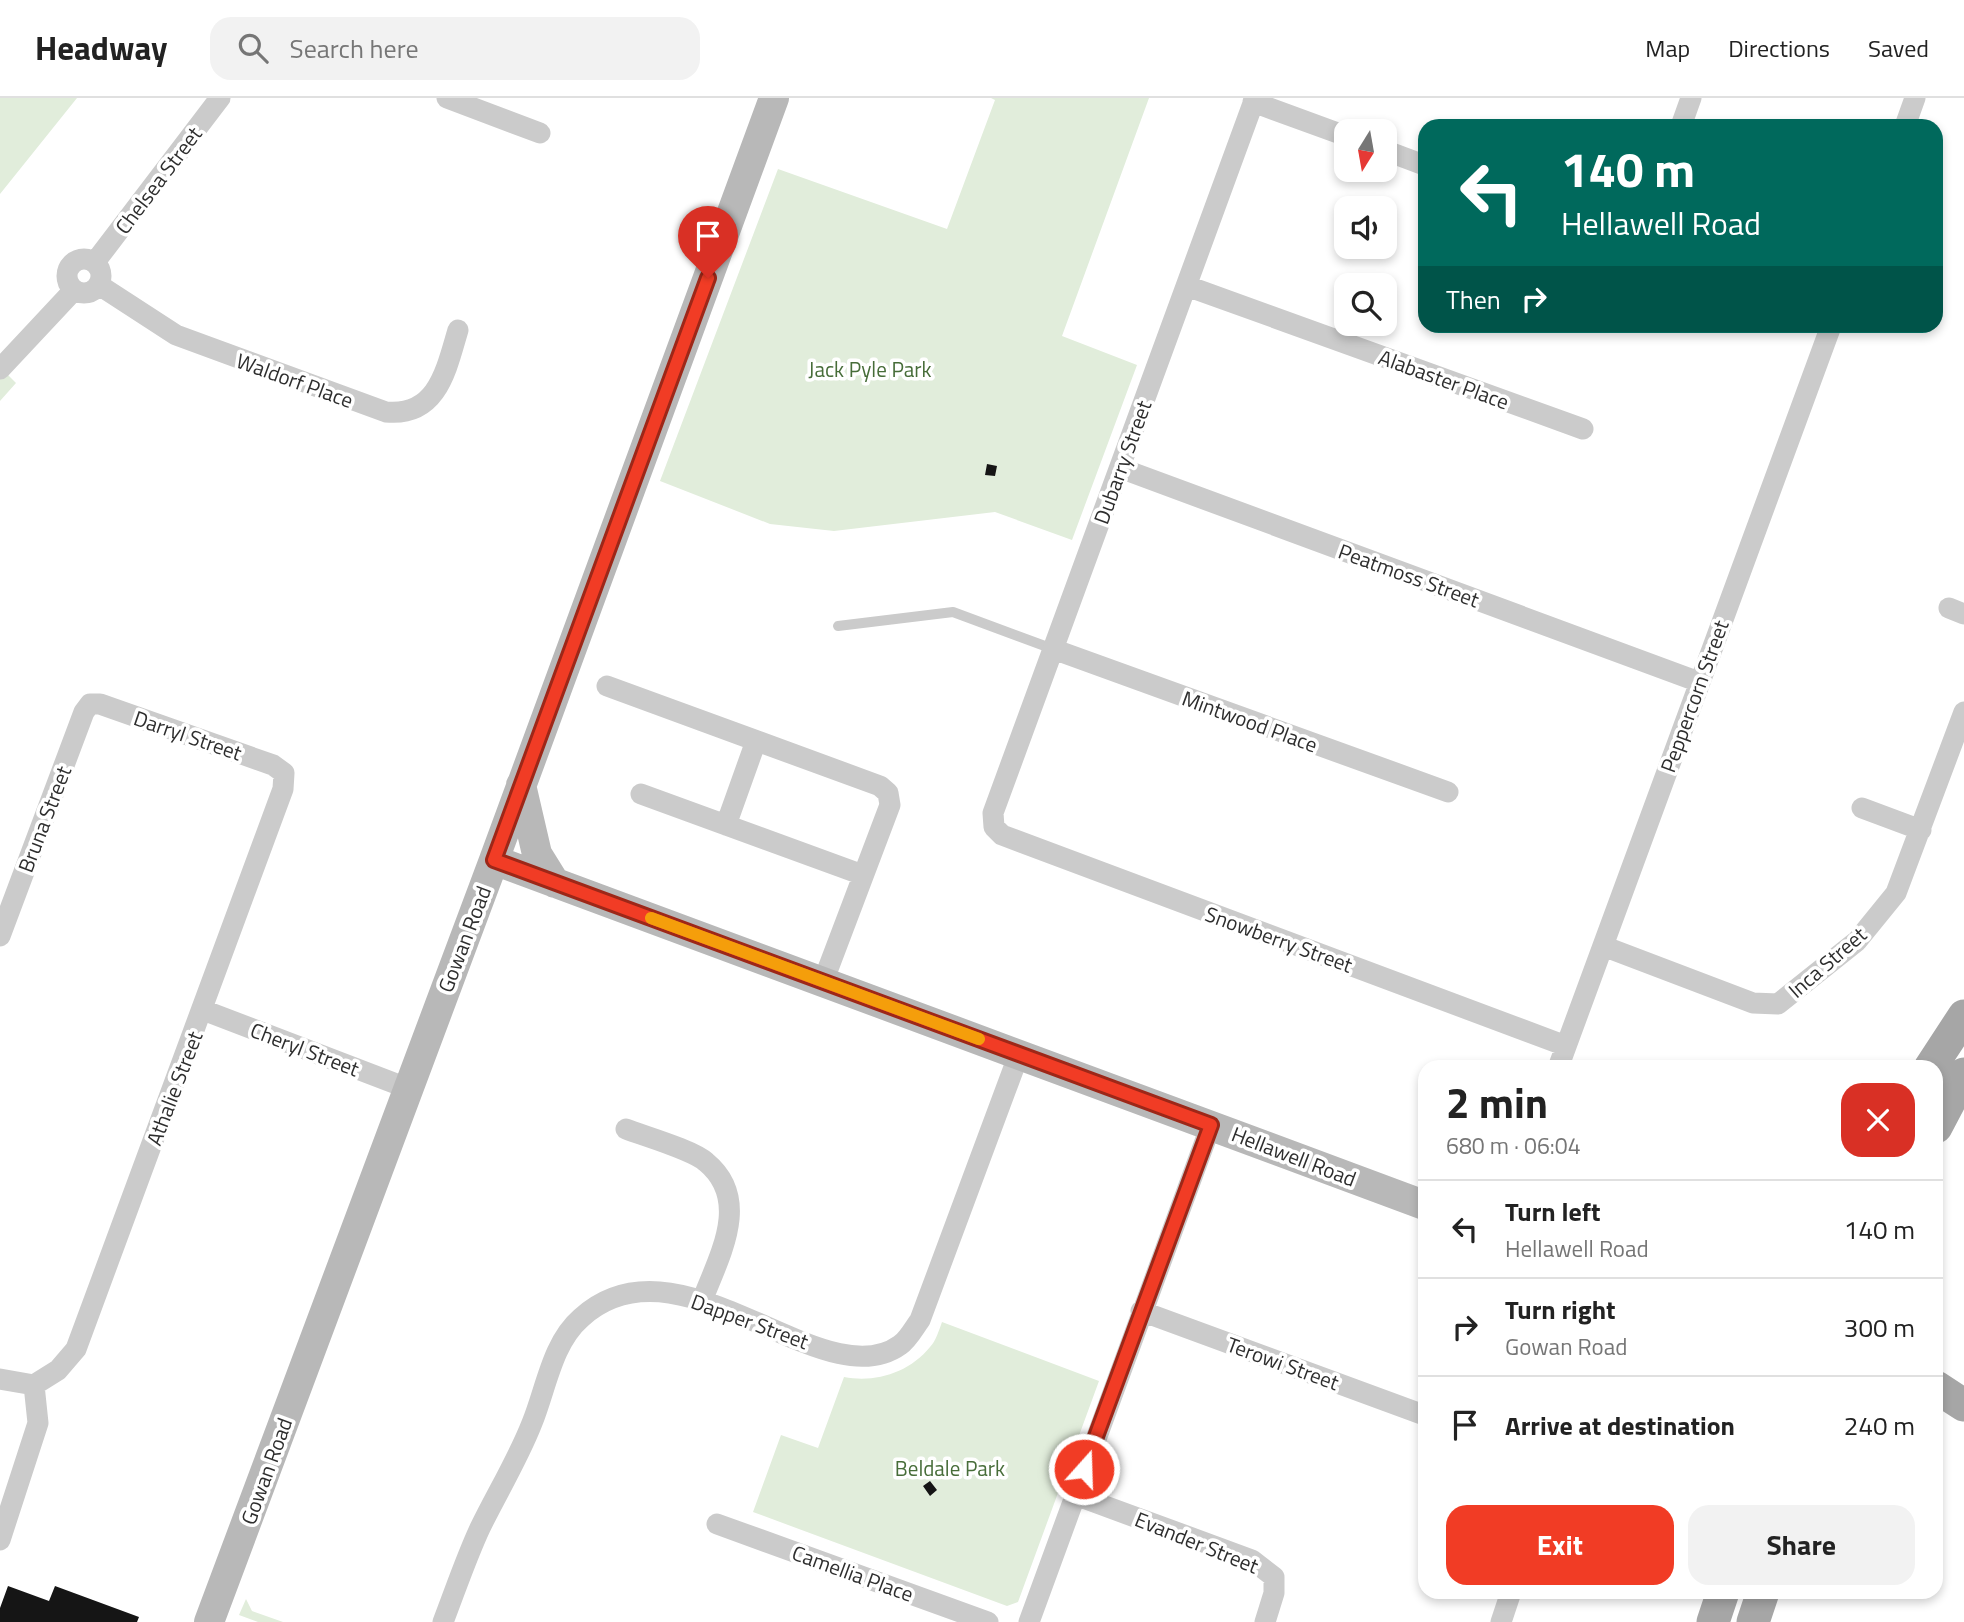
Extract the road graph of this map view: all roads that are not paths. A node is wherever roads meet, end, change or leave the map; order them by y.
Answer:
1 (220, 98) edge
2 (447, 98) edge
3 (774, 98) edge
4 (1691, 98) edge
5 (1915, 98) edge
6 (1254, 100) edge
7 (1684, 119) edge
8 (1908, 119) edge
9 (1334, 131) edge
10 (540, 133) dead end
11 (1397, 155) edge
12 (1418, 163) edge
13 (95, 262) junction
14 (99, 285) junction
15 (1187, 286) junction
16 (74, 290) junction
17 (458, 330) dead end
18 (1827, 333) edge
19 (0, 369) edge
20 (1583, 429) dead end
21 (1120, 468) junction
22 (838, 626) dead end
23 (1053, 649) junction
24 (1699, 682) junction
25 (607, 686) dead end
26 (90, 704) joint
27 (1964, 712) edge
28 (756, 741) junction
29 (284, 773) joint
30 (521, 785) junction
31 (1448, 792) dead end
32 (641, 794) dead end
33 (1861, 808) dead end
34 (726, 825) junction
35 (994, 827) joint
36 (1920, 830) junction
37 (494, 860) junction
38 (863, 875) junction
39 (555, 883) junction
40 (0, 936) edge
41 (1603, 946) junction
42 (823, 982) junction
43 (203, 1010) junction
44 (1964, 1016) edge
45 (1566, 1046) junction
46 (1018, 1054) junction
47 (1561, 1060) edge
48 (1935, 1060) edge
49 (1964, 1074) edge
50 (407, 1088) junction
51 (1943, 1114) edge
52 (1211, 1125) junction
53 (626, 1129) dead end
54 (1418, 1203) edge
55 (702, 1301) junction
56 (1142, 1311) junction
57 (0, 1379) edge
58 (34, 1385) junction
59 (1943, 1392) edge
60 (1943, 1398) edge
61 (1943, 1404) edge
62 (1964, 1406) edge
63 (1418, 1414) edge
64 (1074, 1495) junction
65 (717, 1524) dead end
66 (0, 1540) edge
67 (1509, 1599) edge
68 (1721, 1599) edge
69 (1760, 1599) edge
70 (209, 1622) edge
71 (443, 1622) edge
72 (988, 1622) edge
73 (1029, 1622) edge
74 (1265, 1622) edge
75 (1501, 1622) edge
76 (1713, 1622) edge
77 (1752, 1622) edge

1 - 13 street, Chelsea Street
2 - 10 street
3 - 30 main road, Gowan Road
4 - 7 street
5 - 8 street
6 - 9 street
6 - 15 street, Dubarry Street
11 - 12 street
13 - 14 street
13 - 16 street
14 - 16 street
14 - 17 street, Waldorf Place
15 - 20 street, Alabaster Place
15 - 21 street, Dubarry Street
16 - 19 street
18 - 24 street, Peppercorn Street
21 - 23 street, Dubarry Street
21 - 24 street, Peatmoss Street
22 - 23 lane
23 - 31 street, Mintwood Place
23 - 35 street, Dubarry Street
24 - 41 street, Peppercorn Street
25 - 28 street
26 - 29 street, Darryl Street
26 - 40 street, Bruna Street
27 - 36 street, Inca Street
28 - 34 street
28 - 38 street
29 - 43 street, Athalie Street
30 - 37 main road, Gowan Road
30 - 39 main road
32 - 34 street
33 - 36 street
34 - 38 street
35 - 45 street, Snowberry Street
36 - 41 street, Inca Street
37 - 39 main road, Hellawell Road
37 - 50 main road, Gowan Road
38 - 42 street
39 - 42 main road, Hellawell Road
41 - 45 street, Peppercorn Street
42 - 46 main road, Hellawell Road
43 - 50 street, Cheryl Street
43 - 58 street, Athalie Street
44 - 48 main road
45 - 47 street, Peppercorn Street
46 - 52 main road, Hellawell Road
46 - 55 street, Dapper Street
49 - 51 main road
50 - 70 main road, Gowan Road
52 - 54 main road, Hellawell Road
52 - 56 street
53 - 55 street
55 - 71 street, Dapper Street
56 - 63 street, Terowi Street
56 - 64 street
57 - 58 street
58 - 66 street
59 - 62 main road
60 - 62 main road
61 - 62 main road
64 - 73 street
64 - 74 street, Evander Street
65 - 72 street, Camellia Place
67 - 75 street
68 - 76 main road
69 - 77 main road

